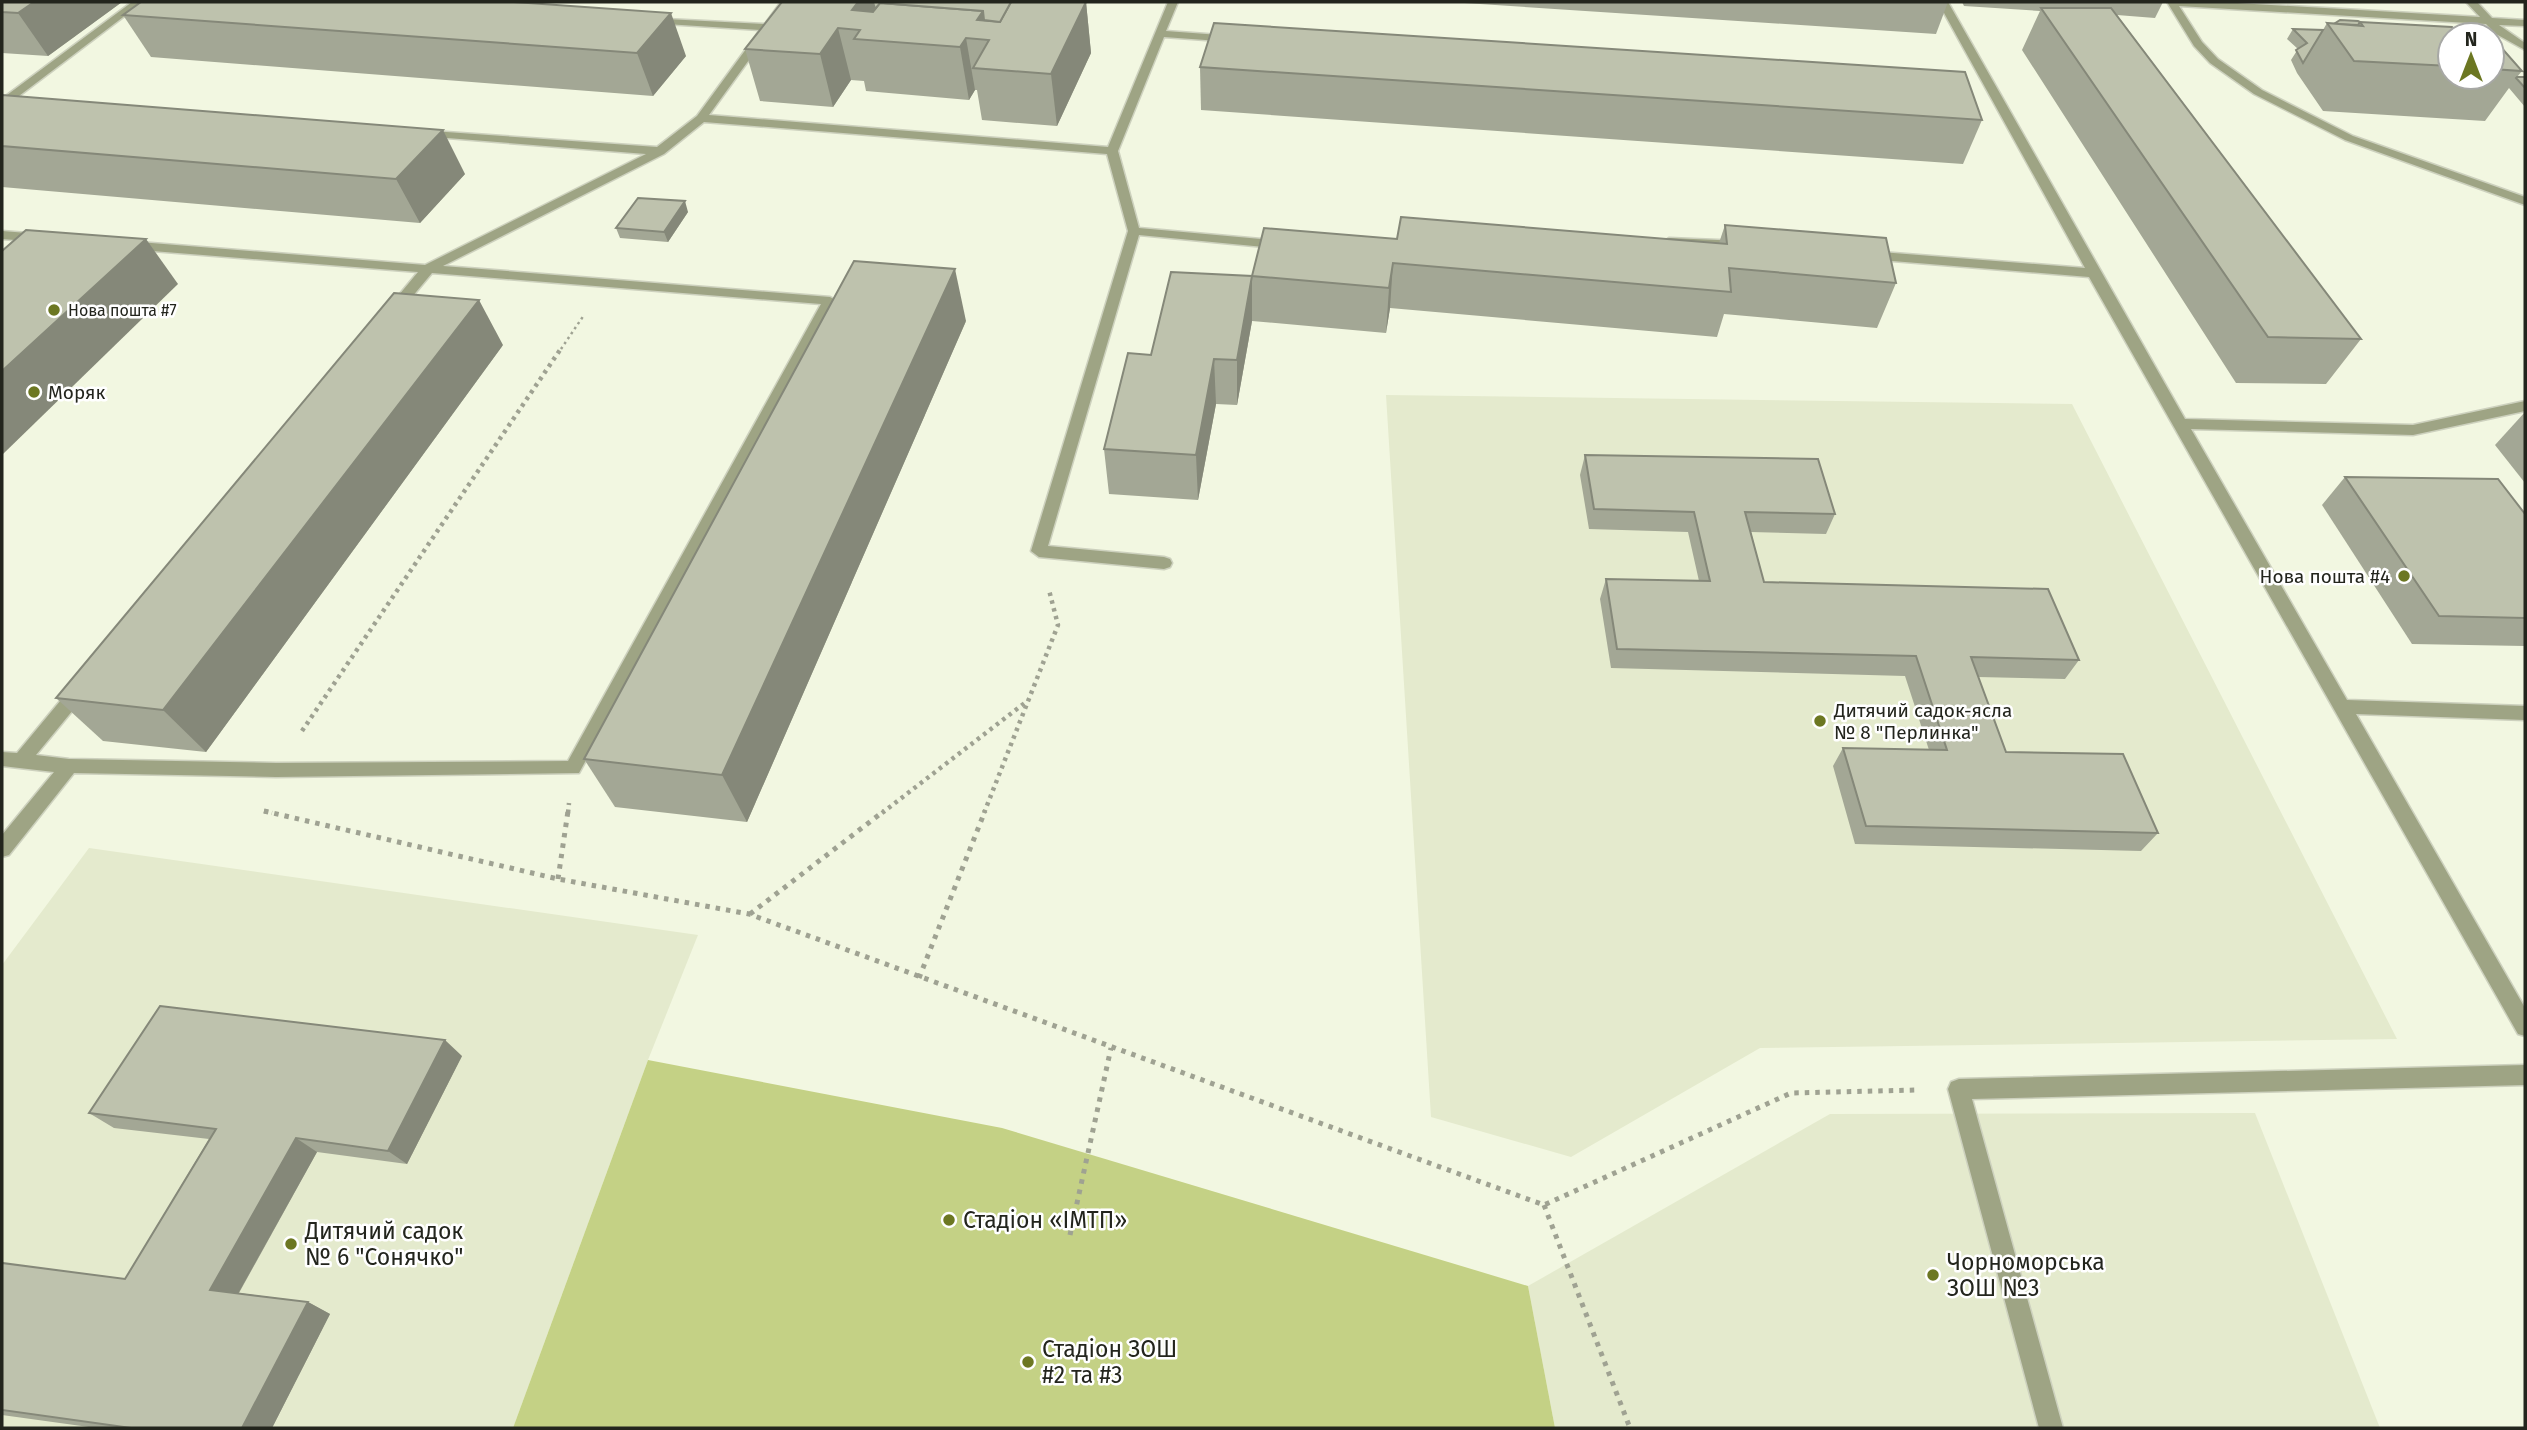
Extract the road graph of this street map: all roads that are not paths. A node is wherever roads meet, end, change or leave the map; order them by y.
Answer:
1 (138, 2) edge
2 (786, 2) edge
3 (1173, 2) edge
4 (1943, 2) edge
5 (2172, 2) edge
6 (2342, 2) edge
7 (2470, 2) edge
8 (2351, 13) junction
9 (632, 19) edge
10 (2487, 21) joint
11 (2506, 22) edge
12 (2525, 23) edge
13 (767, 27) junction
14 (1160, 34) junction
15 (2506, 36) edge
16 (1243, 40) edge
17 (2525, 47) edge
18 (34, 102) edge
19 (701, 118) junction
20 (410, 131) edge
21 (660, 151) junction
22 (1112, 151) junction
23 (2525, 201) edge
24 (1134, 231) junction
25 (2, 235) edge
26 (1655, 242) edge
27 (114, 244) edge
28 (1292, 246) edge
29 (1751, 246) edge
30 (29, 253) edge
31 (1861, 254) edge
32 (429, 268) junction
33 (2095, 273) junction
34 (384, 321) edge
35 (2525, 406) edge
36 (2181, 424) junction
37 (1164, 563) dead end
38 (92, 675) edge
39 (2341, 707) junction
40 (2525, 713) edge
41 (11, 760) edge
42 (69, 765) junction
43 (2, 849) edge
44 (2525, 1027) edge
45 (2525, 1075) edge
46 (2051, 1428) edge

1 - 18 lane
2 - 13 lane
3 - 14 lane
4 - 33 lane
5 - 8 lane
5 - 23 lane
6 - 8 lane
7 - 10 lane
8 - 10 lane
9 - 13 lane
11 - 12 lane
13 - 19 lane
14 - 16 lane
14 - 22 lane
15 - 17 lane
19 - 21 lane
19 - 22 lane
20 - 21 lane
21 - 32 lane
22 - 24 lane
24 - 28 lane
24 - 37 lane
25 - 30 lane
26 - 29 lane
27 - 32 lane
31 - 33 lane
32 - 34 lane
32 - 42 lane
33 - 36 lane
35 - 36 lane
36 - 39 lane
38 - 41 lane
39 - 40 lane
39 - 44 lane
41 - 42 lane
42 - 43 lane
45 - 46 lane

